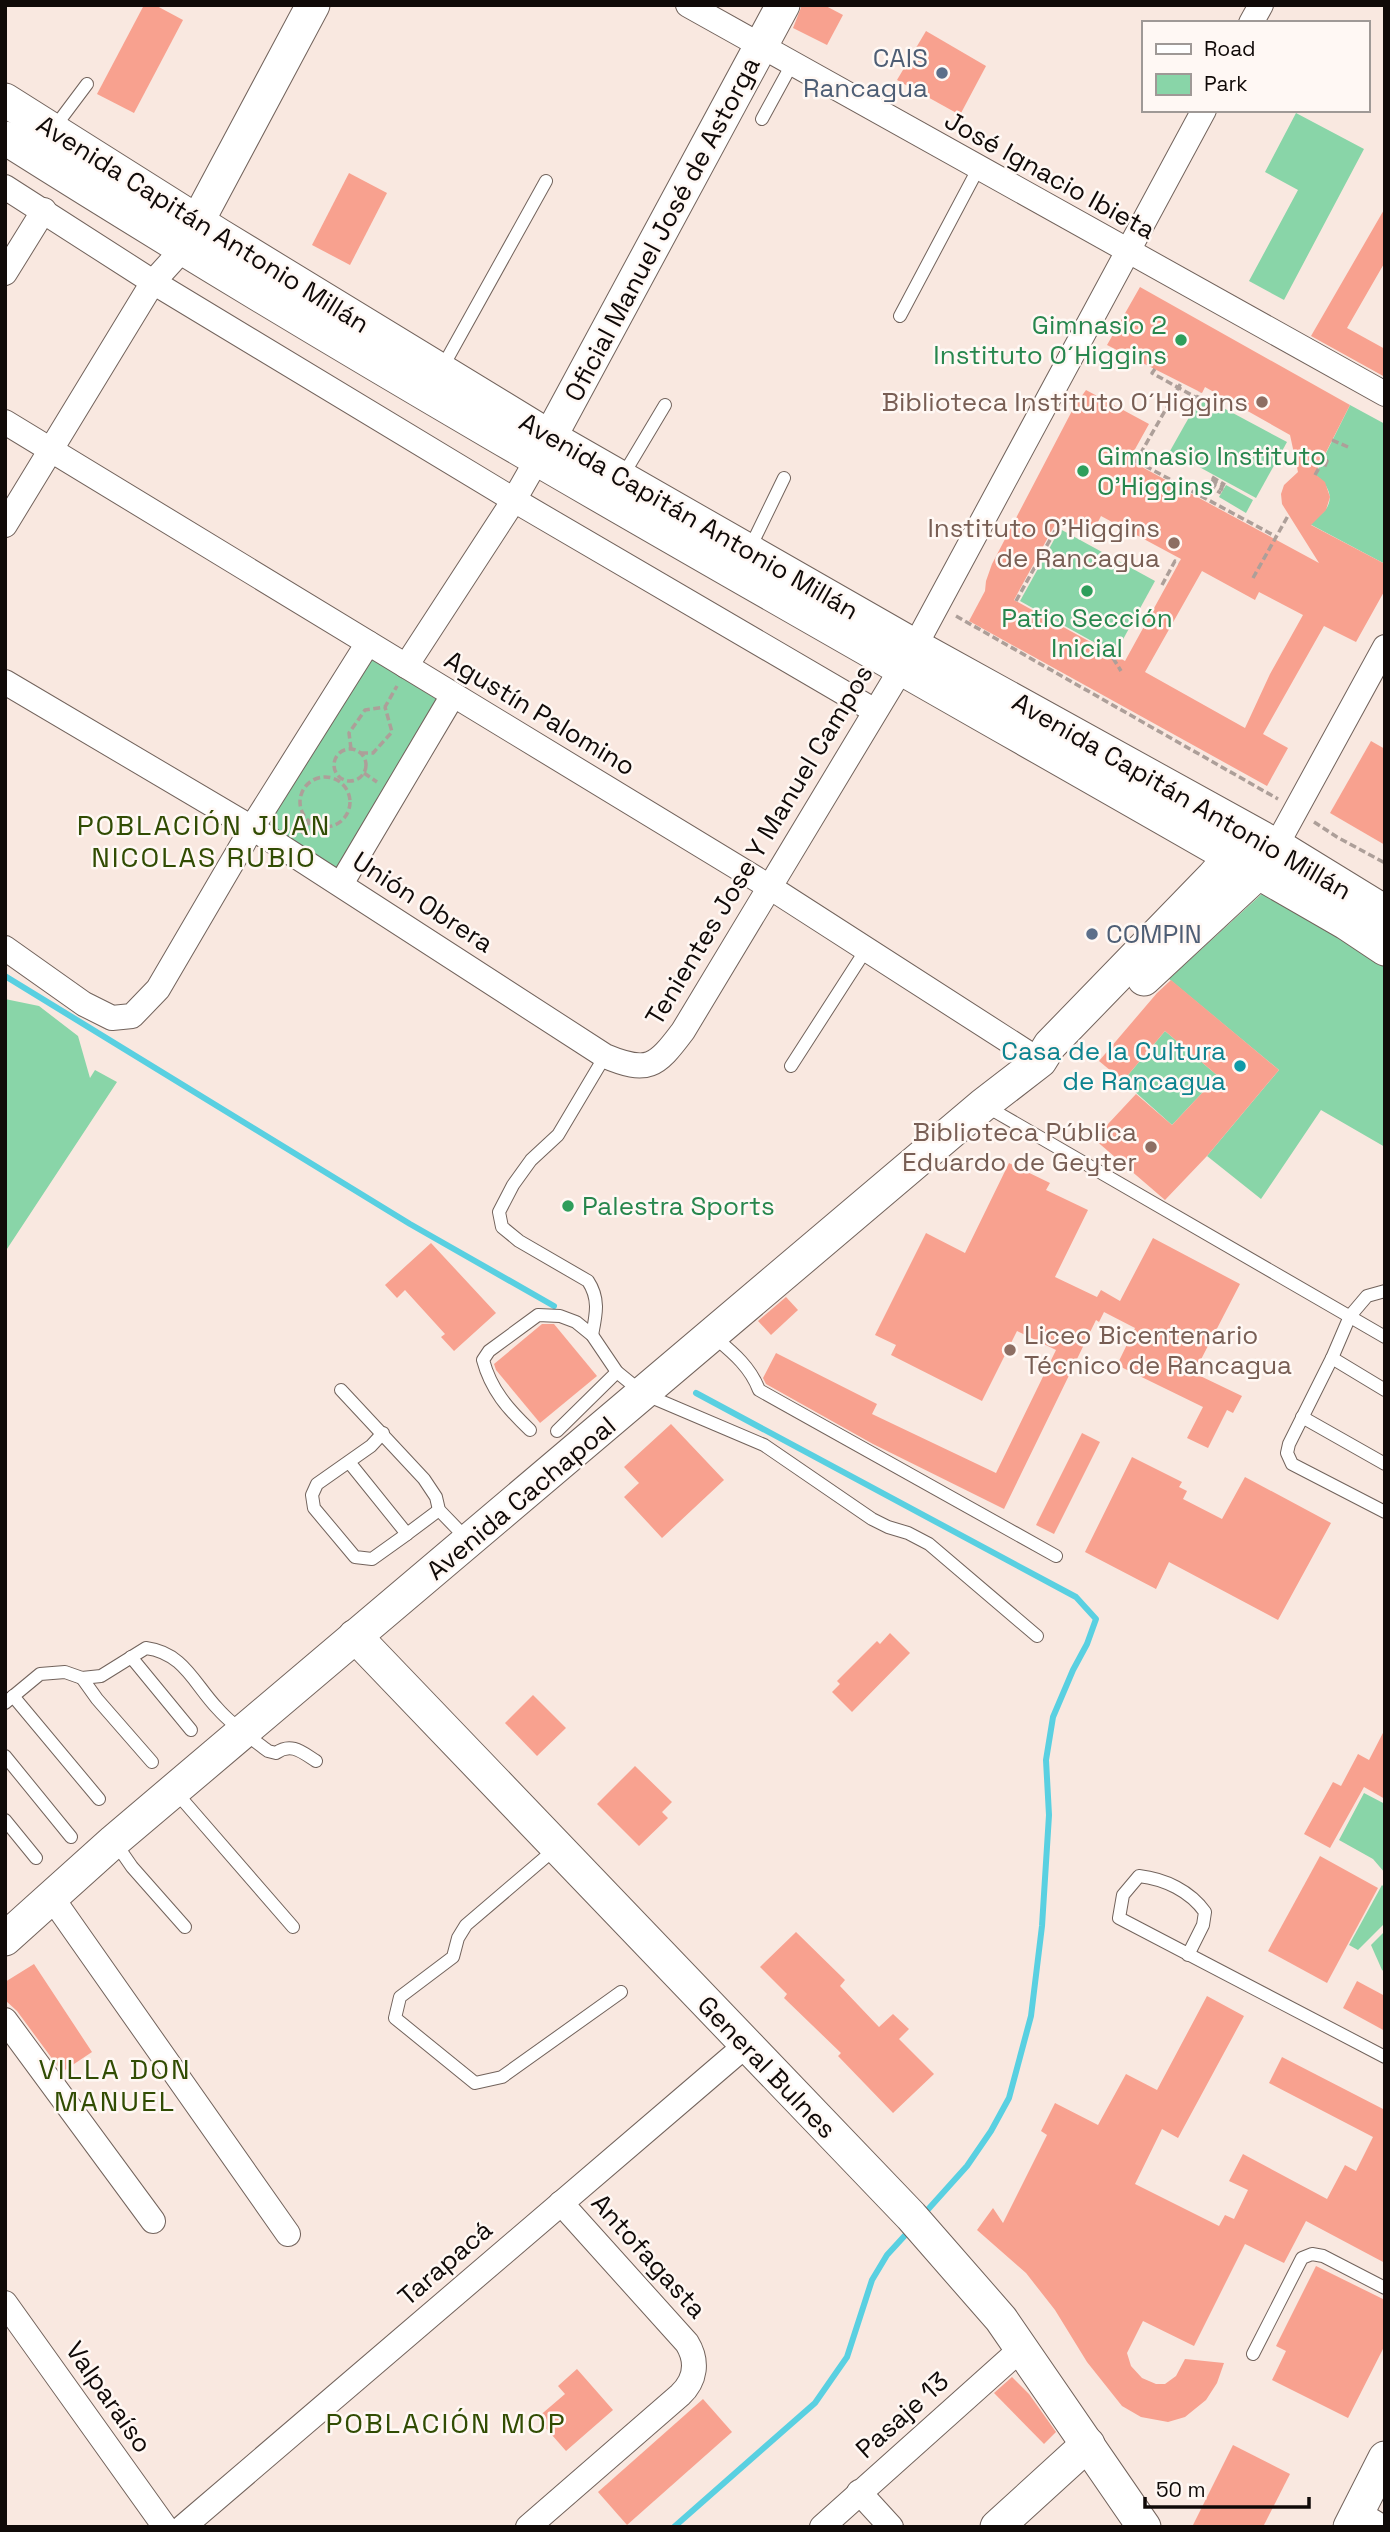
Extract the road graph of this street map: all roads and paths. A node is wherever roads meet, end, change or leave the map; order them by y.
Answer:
1 (313, 5) edge
2 (688, 5) edge
3 (783, 5) edge
4 (1261, 5) edge
5 (1252, 21) edge
6 (761, 46) junction
7 (792, 64) junction
8 (87, 84) dead end
9 (5, 100) edge
10 (1203, 112) edge
11 (762, 119) dead end
12 (51, 131) junction
13 (5, 138) edge
14 (978, 169) junction
15 (546, 181) dead end
16 (5, 187) edge
17 (44, 210) junction
18 (197, 221) junction
19 (182, 250) junction
20 (1127, 252) junction
21 (5, 274) edge
22 (153, 282) junction
23 (900, 316) dead end
24 (1155, 369) dead end
25 (440, 371) junction
26 (1181, 383) dead end
27 (1200, 392) dead end
28 (1385, 394) edge
29 (665, 405) dead end
30 (5, 422) edge
31 (1332, 440) dead end
32 (1348, 447) dead end
33 (543, 448) junction
34 (51, 450) junction
35 (1324, 468) dead end
36 (1315, 475) dead end
37 (622, 477) junction
38 (784, 478) dead end
39 (1224, 488) joint
40 (514, 500) junction
41 (1289, 514) dead end
42 (1061, 520) dead end
43 (5, 525) edge
44 (1275, 536) junction
45 (749, 551) junction
46 (1179, 563) dead end
47 (1253, 578) dead end
48 (1162, 585) dead end
49 (1016, 601) dead end
50 (937, 606) junction
51 (368, 643) junction
52 (1385, 647) edge
53 (908, 656) junction
54 (1113, 658) dead end
55 (404, 671) junction
56 (1121, 671) dead end
57 (5, 682) edge
58 (453, 695) junction
59 (385, 707) junction
60 (875, 711) junction
61 (351, 749) junction
62 (360, 753) junction
63 (340, 780) junction
64 (1296, 809) junction
65 (252, 828) junction
66 (1260, 852) junction
67 (1385, 863) edge
68 (341, 884) junction
69 (768, 886) junction
70 (1385, 912) edge
71 (5, 948) edge
72 (867, 948) junction
73 (1385, 949) edge
74 (666, 1054) joint
75 (605, 1056) junction
76 (1040, 1061) junction
77 (791, 1066) dead end
78 (984, 1105) junction
79 (1385, 1291) edge
80 (1350, 1316) junction
81 (592, 1335) junction
82 (713, 1335) junction
83 (1385, 1337) edge
84 (1332, 1358) junction
85 (617, 1372) junction
86 (341, 1390) dead end
87 (1385, 1390) edge
88 (644, 1394) junction
89 (1302, 1417) junction
90 (530, 1430) dead end
91 (556, 1431) dead end
92 (383, 1433) junction
93 (349, 1462) junction
94 (1385, 1464) edge
95 (439, 1510) junction
96 (1385, 1512) edge
97 (407, 1534) junction
98 (468, 1541) junction
99 (1056, 1556) dead end
100 (355, 1636) junction
101 (1037, 1636) dead end
102 (131, 1657) junction
103 (82, 1678) junction
104 (9, 1700) edge
105 (191, 1730) dead end
106 (242, 1731) junction
107 (5, 1756) edge
108 (316, 1761) dead end
109 (152, 1762) dead end
110 (174, 1790) junction
111 (99, 1799) dead end
112 (5, 1820) edge
113 (71, 1837) dead end
114 (114, 1840) junction
115 (557, 1847) junction
116 (36, 1858) dead end
117 (52, 1898) junction
118 (185, 1927) dead end
119 (293, 1927) dead end
120 (5, 1939) edge
121 (1188, 1955) junction
122 (621, 1992) dead end
123 (5, 2020) edge
124 (746, 2046) junction
125 (1385, 2057) edge
126 (561, 2203) junction
127 (153, 2221) dead end
128 (288, 2234) dead end
129 (1385, 2288) edge
130 (5, 2303) edge
131 (1022, 2348) junction
132 (1253, 2354) dead end
133 (1088, 2444) junction
134 (1385, 2458) edge
135 (859, 2492) junction
136 (1363, 2522) edge
137 (165, 2527) edge
138 (183, 2527) edge
139 (527, 2527) edge
140 (822, 2527) edge
141 (891, 2527) edge
142 (997, 2527) edge
143 (1144, 2527) edge

1 - 18 main road
2 - 6 street, José Ignacio Ibieta
3 - 6 main road, Oficial Manuel José de Astorga
4 - 5 street
6 - 7 street, José Ignacio Ibieta
6 - 33 main road, Oficial Manuel José de Astorga
7 - 11 lane
7 - 14 street, José Ignacio Ibieta
8 - 12 lane
9 - 12 main road, Avenida Capitán Antonio Millán
10 - 20 street, Tenientes Jose Y Manuel Campos
12 - 18 main road, Avenida Capitán Antonio Millán
13 - 19 main road, Avenida Capitán Antonio Millán
14 - 20 street, José Ignacio Ibieta
14 - 23 lane
15 - 25 lane
16 - 17 street
17 - 21 street
17 - 22 street
18 - 19 main road
18 - 25 main road, Avenida Capitán Antonio Millán
19 - 22 street
19 - 33 main road, Avenida Capitán Antonio Millán
20 - 28 street, José Ignacio Ibieta
20 - 50 street, Tenientes Jose Y Manuel Campos
22 - 34 street
22 - 40 street
24 - 27 path
25 - 33 main road, Avenida Capitán Antonio Millán
26 - 44 path
29 - 37 lane
30 - 34 street, Agustín Palomino
31 - 32 path
33 - 37 main road, Avenida Capitán Antonio Millán
33 - 40 street, Oficial Manuel José de Astorga
33 - 53 main road, Avenida Capitán Antonio Millán
34 - 43 street
34 - 51 street, Agustín Palomino
35 - 36 path
37 - 45 main road, Avenida Capitán Antonio Millán
38 - 45 lane
39 - 39 path
40 - 55 street, Oficial Manuel José de Astorga
40 - 60 street
41 - 44 path
42 - 49 path
44 - 47 path
45 - 53 main road, Avenida Capitán Antonio Millán
46 - 48 path
50 - 53 street, Tenientes Jose Y Manuel Campos
50 - 64 path
51 - 55 street, Agustín Palomino
51 - 65 street
52 - 64 street
53 - 60 street, Tenientes Jose Y Manuel Campos
53 - 66 main road, Avenida Capitán Antonio Millán
54 - 56 path
55 - 58 street, Agustín Palomino
55 - 59 path
57 - 65 street, Unión Obrera
58 - 68 street
58 - 69 street, Agustín Palomino
59 - 61 path
59 - 62 path
60 - 69 street, Tenientes Jose Y Manuel Campos
61 - 62 path
61 - 63 path
62 - 63 path
63 - 63 path
64 - 66 street
64 - 67 path
65 - 68 street, Unión Obrera
65 - 71 street
66 - 70 main road, Avenida Capitán Antonio Millán
66 - 73 main road, Avenida Capitán Antonio Millán
66 - 76 main road, Avenida Cachapoal
68 - 75 street, Unión Obrera
69 - 72 street, Agustín Palomino
69 - 74 street, Tenientes Jose Y Manuel Campos
72 - 76 street, Agustín Palomino
72 - 77 lane
74 - 75 street, Unión Obrera
75 - 81 lane
76 - 78 main road, Avenida Cachapoal
78 - 80 lane
78 - 82 main road, Avenida Cachapoal
79 - 80 lane
80 - 83 lane
80 - 84 lane
81 - 85 lane
81 - 90 lane
82 - 88 main road, Avenida Cachapoal
82 - 99 lane
84 - 87 lane
84 - 89 lane
85 - 88 lane
85 - 91 lane
86 - 92 lane
88 - 98 main road, Avenida Cachapoal
88 - 101 lane
89 - 94 lane
89 - 96 lane
92 - 93 lane
92 - 95 lane
93 - 97 lane
93 - 97 lane
95 - 97 lane
95 - 98 lane
98 - 100 main road, Avenida Cachapoal
100 - 106 main road, Avenida Cachapoal
100 - 115 main road, General Bulnes
102 - 103 lane
102 - 105 lane
102 - 106 lane
103 - 104 lane
103 - 109 lane
104 - 111 lane
106 - 108 lane
106 - 110 main road, Avenida Cachapoal
107 - 113 lane
110 - 114 main road, Avenida Cachapoal
110 - 119 lane
112 - 116 lane
114 - 117 main road, Avenida Cachapoal
114 - 118 lane
115 - 122 lane
115 - 124 main road, General Bulnes
117 - 120 main road, Avenida Cachapoal
117 - 128 street
121 - 121 lane
121 - 125 lane
123 - 127 street
124 - 126 street, Tarapacá
124 - 131 main road, General Bulnes
126 - 138 street, Tarapacá
126 - 139 street, Antofagasta
129 - 132 lane
130 - 137 street, Valparaíso
131 - 133 main road, General Bulnes
131 - 135 street, Pasaje 13
133 - 142 main road
133 - 143 main road, General Bulnes
134 - 136 main road
135 - 140 street, Pasaje 13
135 - 141 street

